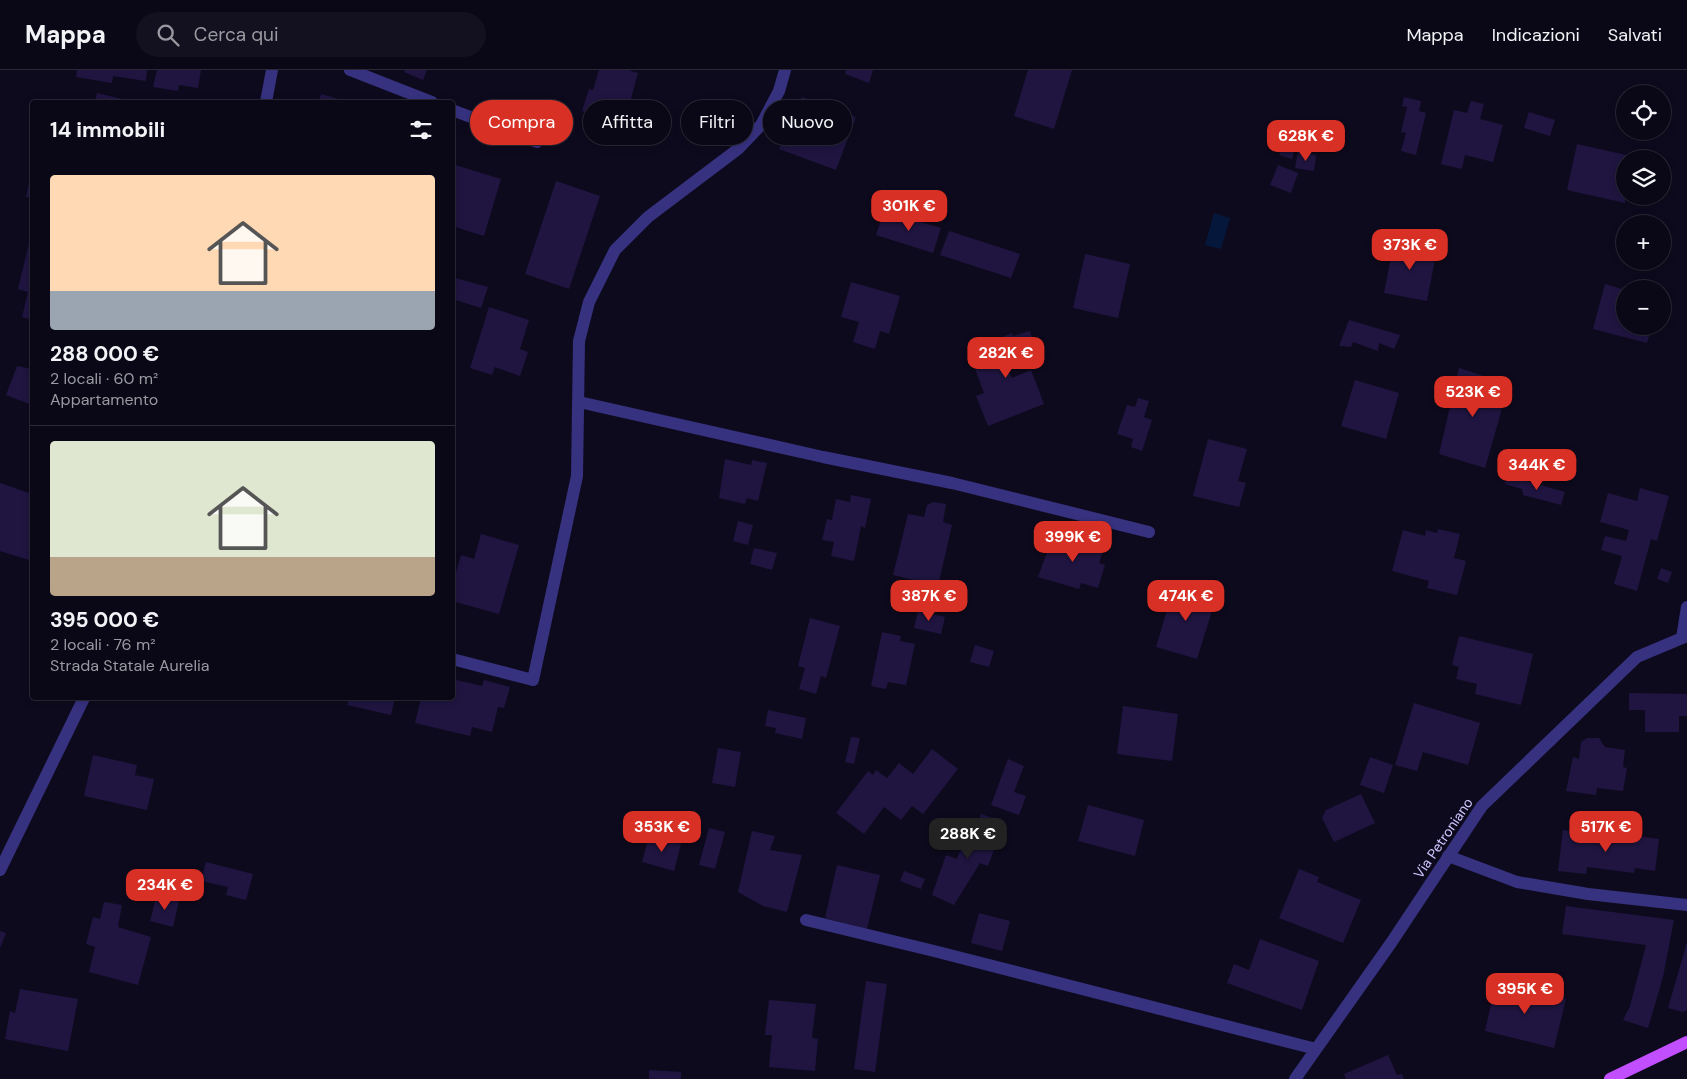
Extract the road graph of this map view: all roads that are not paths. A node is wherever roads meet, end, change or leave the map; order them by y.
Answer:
1 (272, 70) edge
2 (350, 70) edge
3 (785, 70) edge
4 (266, 100) edge
5 (427, 100) edge
6 (455, 111) edge
7 (470, 117) edge
8 (579, 402) junction
9 (1149, 532) dead end
10 (1687, 607) edge
11 (1685, 637) edge
12 (455, 660) edge
13 (83, 700) edge
14 (1448, 856) junction
15 (0, 870) edge
16 (1687, 905) edge
17 (806, 920) dead end
18 (1687, 1042) edge
19 (1316, 1049) junction
20 (1295, 1079) edge
21 (1610, 1079) edge

1 - 4 street
2 - 5 street
3 - 8 street
6 - 7 street
8 - 9 street
8 - 12 street
10 - 11 street
11 - 14 street, Via Petroniano
13 - 15 street
14 - 16 street
14 - 19 street, Via Petroniano
17 - 19 street
18 - 21 main road
19 - 20 street, Via Petroniano

